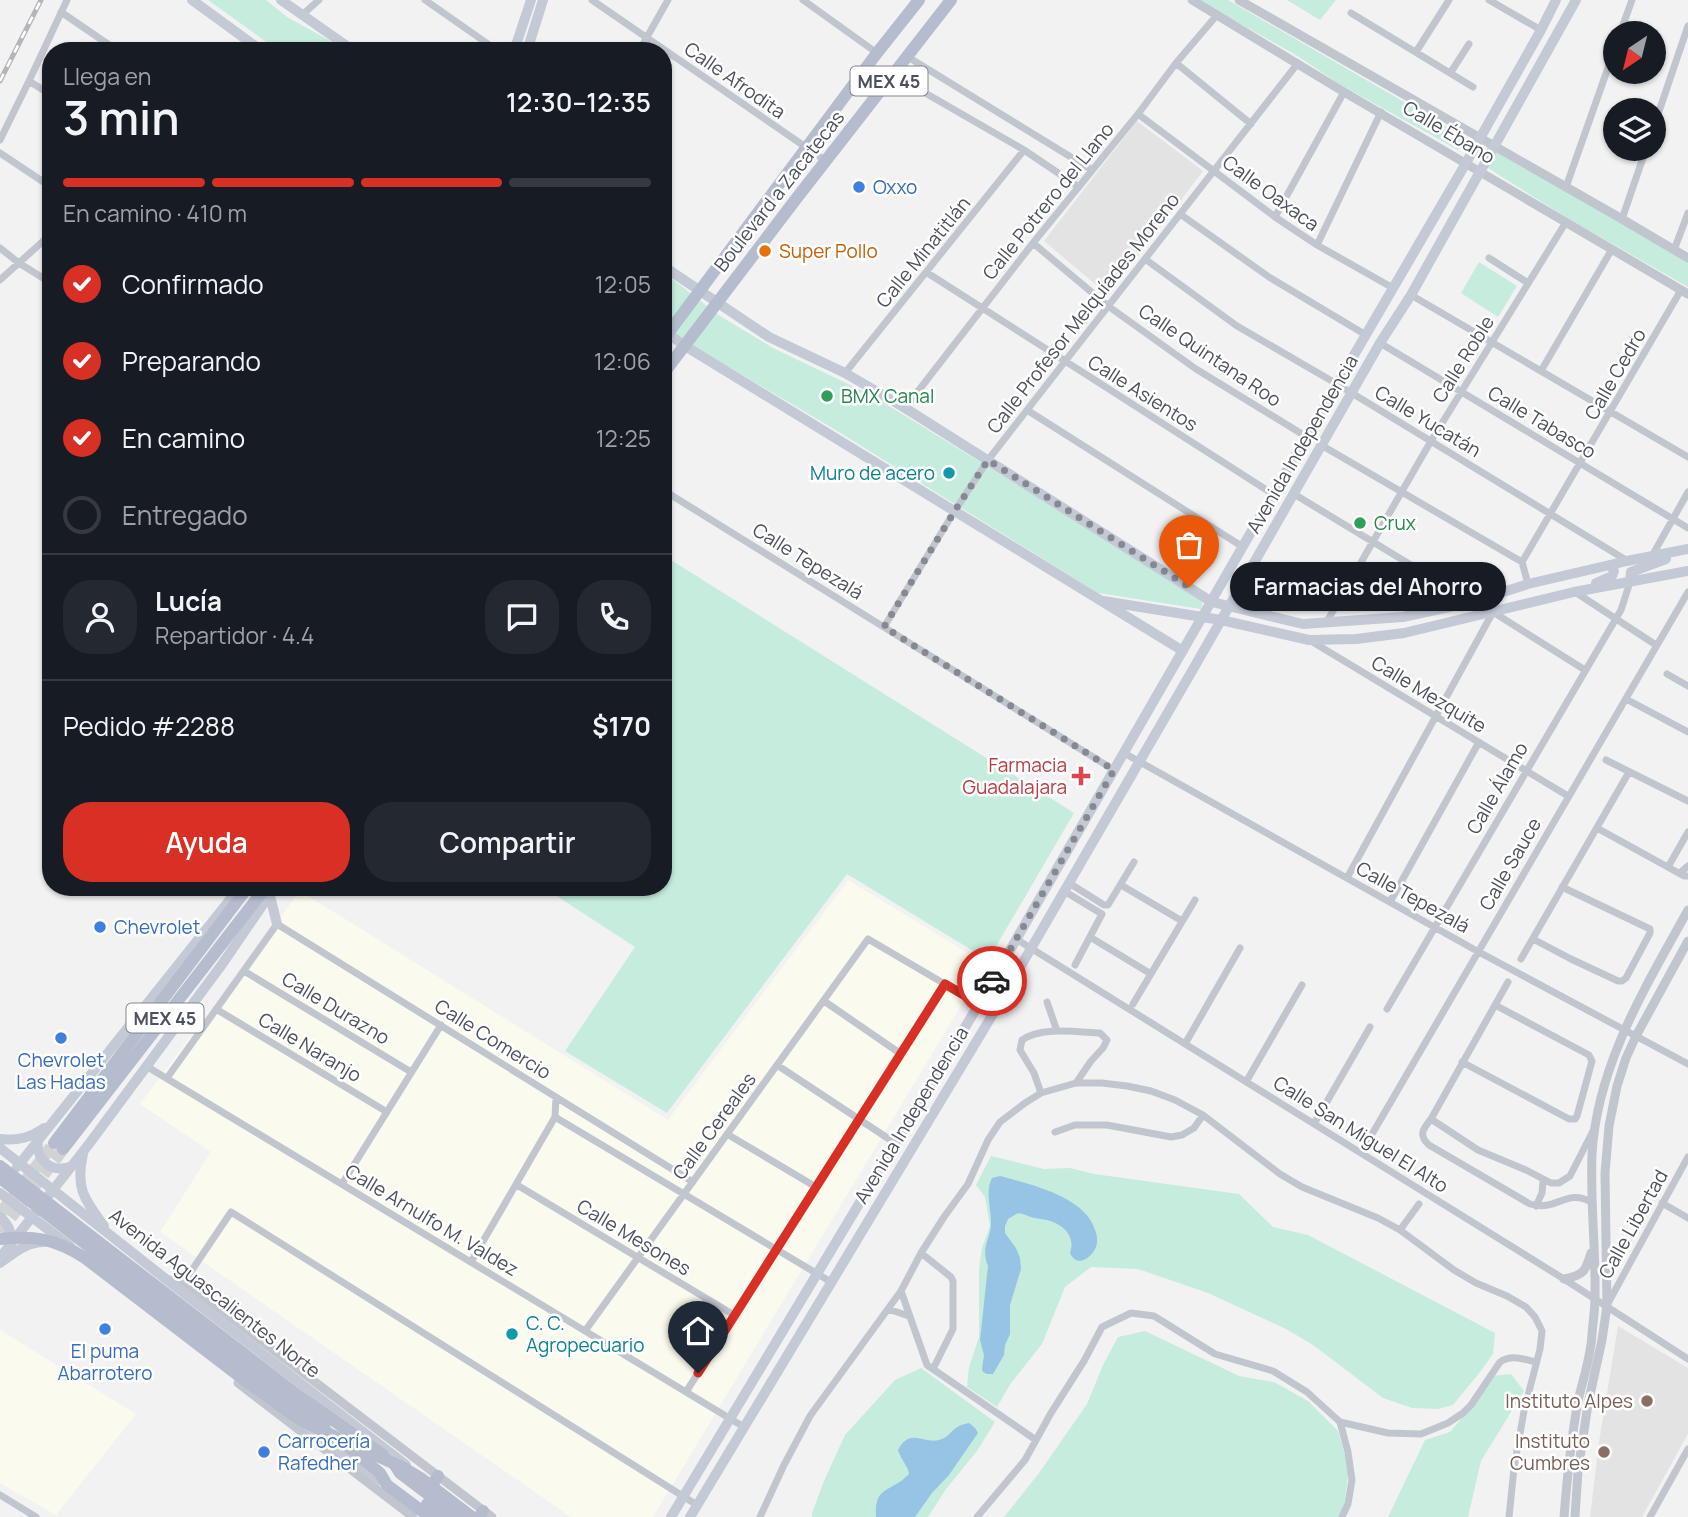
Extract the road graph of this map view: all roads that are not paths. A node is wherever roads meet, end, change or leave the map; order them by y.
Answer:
1 (67, 0) edge
2 (192, 0) edge
3 (281, 0) edge
4 (318, 0) edge
5 (425, 0) edge
6 (531, 0) edge
7 (543, 0) edge
8 (592, 0) edge
9 (668, 0) edge
10 (803, 0) edge
11 (919, 0) edge
12 (951, 0) edge
13 (1192, 0) edge
14 (1239, 0) edge
15 (1438, 0) edge
16 (1489, 0) edge
17 (1556, 0) edge
18 (1576, 0) edge
19 (1632, 0) edge
20 (1448, 3) edge
21 (61, 12) junction
22 (1351, 13) dead end
23 (302, 15) junction
24 (1217, 15) junction
25 (1624, 21) edge
26 (1688, 26) edge
27 (1541, 30) junction
28 (646, 37) junction
29 (48, 42) edge
30 (105, 42) edge
31 (249, 42) edge
32 (341, 42) edge
33 (485, 42) edge
34 (517, 42) edge
35 (530, 42) edge
36 (644, 42) edge
37 (653, 42) edge
38 (1469, 44) dead end
39 (1416, 52) junction
40 (877, 53) junction
41 (42, 54) edge
42 (672, 55) edge
43 (908, 57) junction
44 (1176, 63) junction
45 (1298, 63) junction
46 (1451, 72) junction
47 (894, 75) junction
48 (30, 81) junction
49 (1603, 82) edge
50 (1473, 87) dead end
51 (42, 90) edge
52 (1344, 92) junction
53 (1664, 98) edge
54 (1381, 113) junction
55 (1138, 114) junction
56 (1251, 124) junction
57 (1480, 138) junction
58 (0, 140) edge
59 (1494, 145) junction
60 (807, 148) junction
61 (1024, 150) junction
62 (0, 153) edge
63 (1642, 161) edge
64 (826, 162) junction
65 (1466, 163) junction
66 (1092, 170) junction
67 (1214, 171) junction
68 (1480, 172) junction
69 (42, 181) edge
70 (1079, 187) junction
71 (1566, 187) junction
72 (1688, 213) edge
73 (1180, 214) junction
74 (1275, 217) junction
75 (1622, 219) junction
76 (1566, 222) junction
77 (1686, 225) edge
78 (42, 242) edge
79 (1033, 243) junction
80 (1317, 246) junction
81 (0, 248) edge
82 (1612, 249) junction
83 (1674, 250) junction
84 (1489, 258) dead end
85 (1688, 258) edge
86 (1144, 260) junction
87 (19, 263) junction
88 (672, 272) edge
89 (926, 272) junction
90 (42, 277) edge
91 (0, 280) edge
92 (1528, 283) junction
93 (1393, 288) junction
94 (700, 292) junction
95 (1685, 292) edge
96 (1410, 295) junction
97 (717, 303) junction
98 (1108, 306) junction
99 (983, 309) junction
100 (672, 326) edge
101 (1366, 335) junction
102 (672, 338) edge
103 (1380, 343) junction
104 (1492, 343) junction
105 (685, 346) junction
106 (1065, 362) junction
107 (672, 363) edge
108 (1541, 371) junction
109 (845, 373) junction
110 (1337, 384) junction
111 (1461, 392) junction
112 (1351, 393) junction
113 (905, 408) junction
114 (1027, 410) junction
115 (1611, 412) junction
116 (1307, 437) junction
117 (1431, 441) junction
118 (1321, 445) junction
119 (1688, 457) edge
120 (988, 460) junction
121 (1581, 464) junction
122 (1402, 492) junction
123 (1688, 492) edge
124 (1273, 494) junction
125 (1294, 494) junction
126 (672, 496) edge
127 (954, 512) junction
128 (1551, 514) junction
129 (1673, 518) junction
130 (1688, 528) edge
131 (1373, 541) junction
132 (1243, 547) junction
133 (1688, 549) edge
134 (1651, 556) junction
135 (1627, 561) junction
136 (1522, 562) junction
137 (1611, 565) junction
138 (1688, 571) edge
139 (1630, 582) junction
140 (1528, 584) junction
141 (1574, 592) junction
142 (1688, 592) edge
143 (1097, 600) junction
144 (1212, 602) junction
145 (1472, 602) junction
146 (1229, 606) junction
147 (1493, 612) junction
148 (1203, 616) junction
149 (1616, 619) junction
150 (1221, 620) junction
151 (1326, 624) junction
152 (884, 627) junction
153 (1309, 640) junction
154 (1657, 645) junction
155 (1183, 651) junction
156 (1585, 670) junction
157 (1667, 674) dead end
158 (1688, 674) edge
159 (1685, 684) edge
160 (1626, 699) junction
161 (1436, 716) junction
162 (1688, 732) edge
163 (1479, 743) junction
164 (1124, 753) junction
165 (1606, 760) dead end
166 (1139, 762) junction
167 (1114, 770) junction
168 (1526, 771) junction
169 (1629, 772) junction
170 (1568, 796) junction
171 (1688, 801) edge
172 (1597, 828) junction
173 (1688, 832) edge
174 (1134, 862) dead end
175 (1688, 866) edge
176 (1668, 867) junction
177 (1684, 875) edge
178 (1347, 878) junction
179 (1121, 885) junction
180 (1066, 887) junction
181 (1562, 887) junction
182 (233, 896) edge
183 (241, 896) edge
184 (265, 896) edge
185 (266, 896) edge
186 (271, 896) edge
187 (1195, 900) dead end
188 (1390, 902) junction
189 (1688, 910) edge
190 (1182, 921) junction
191 (277, 924) junction
192 (1434, 927) junction
193 (1090, 937) junction
194 (1016, 939) junction
195 (1533, 939) junction
196 (1688, 941) edge
197 (1031, 948) junction
198 (1240, 948) dead end
199 (1477, 951) junction
200 (1521, 959) dead end
201 (1075, 965) dead end
202 (244, 971) junction
203 (1151, 974) junction
204 (1508, 982) dead end
205 (945, 984) junction
206 (1302, 985) dead end
207 (824, 1001) junction
208 (1047, 1002) dead end
209 (979, 1004) junction
210 (1133, 1004) dead end
211 (1495, 1006) junction
212 (216, 1009) junction
213 (1387, 1009) dead end
214 (993, 1014) junction
215 (441, 1025) junction
216 (1370, 1027) dead end
217 (1625, 1030) junction
218 (1057, 1031) junction
219 (1636, 1036) junction
220 (1185, 1044) junction
221 (901, 1054) junction
222 (1462, 1062) junction
223 (1688, 1064) edge
224 (777, 1065) junction
225 (146, 1066) junction
226 (411, 1072) junction
227 (164, 1077) junction
228 (1246, 1082) junction
229 (1076, 1083) junction
230 (1041, 1094) junction
231 (556, 1097) junction
232 (387, 1112) junction
233 (1203, 1115) junction
234 (555, 1117) junction
235 (54, 1119) junction
236 (1431, 1119) junction
237 (859, 1120) junction
238 (1314, 1124) junction
239 (1595, 1127) junction
240 (1055, 1132) dead end
241 (727, 1134) junction
242 (0, 1139) edge
243 (38, 1140) junction
244 (895, 1143) junction
245 (0, 1148) edge
246 (85, 1149) junction
247 (1361, 1153) junction
248 (1688, 1157) edge
249 (19, 1164) junction
250 (0, 1166) edge
251 (72, 1166) junction
252 (0, 1178) edge
253 (1544, 1181) junction
254 (693, 1182) junction
255 (342, 1184) junction
256 (517, 1185) junction
257 (816, 1187) junction
258 (53, 1189) junction
259 (0, 1191) edge
260 (684, 1194) junction
261 (1591, 1202) junction
262 (1662, 1203) junction
263 (1419, 1204) dead end
264 (1536, 1206) junction
265 (0, 1217) edge
266 (32, 1217) junction
267 (1688, 1218) edge
268 (1400, 1230) junction
269 (114, 1238) junction
270 (6, 1241) edge
271 (1594, 1245) junction
272 (72, 1248) junction
273 (777, 1249) junction
274 (921, 1253) junction
275 (638, 1258) junction
276 (0, 1260) edge
277 (471, 1262) junction
278 (817, 1273) junction
279 (1564, 1279) junction
280 (167, 1280) junction
281 (184, 1282) junction
282 (831, 1282) junction
283 (122, 1285) junction
284 (901, 1291) junction
285 (1595, 1299) junction
286 (1607, 1306) junction
287 (888, 1309) junction
288 (734, 1315) junction
289 (909, 1315) junction
290 (585, 1331) junction
291 (1688, 1359) edge
292 (1536, 1362) junction
293 (933, 1369) junction
294 (295, 1373) junction
295 (686, 1392) junction
296 (730, 1419) junction
297 (1340, 1422) junction
298 (362, 1424) junction
299 (744, 1427) junction
300 (1036, 1440) junction
301 (1688, 1449) edge
302 (392, 1472) junction
303 (435, 1481) junction
304 (0, 1495) edge
305 (683, 1497) junction
306 (697, 1505) junction
307 (480, 1516) edge
308 (761, 1516) edge
309 (36, 1517) edge
310 (413, 1517) edge
311 (430, 1517) edge
312 (443, 1517) edge
313 (458, 1517) edge
314 (671, 1517) edge
315 (690, 1517) edge
316 (977, 1517) edge
317 (1342, 1517) edge
318 (1509, 1517) edge
319 (1564, 1517) edge
320 (1575, 1517) edge
321 (1650, 1517) edge

1 - 21 street
2 - 31 main road
3 - 23 main road
4 - 23 street
5 - 33 street
6 - 34 main road
7 - 35 main road
8 - 28 street, Calle Afrodita
9 - 28 street
10 - 40 street
11 - 40 main road, Boulevard a Zacatecas / MEX 45
12 - 43 main road, Boulevard a Zacatecas / MEX 45
13 - 24 street, Calle Ébano
14 - 57 street, Calle Ébano
15 - 20 street
16 - 27 street
17 - 27 main road, Avenida Independencia
18 - 59 main road, Avenida Independencia
19 - 25 street
20 - 39 street
21 - 29 street
21 - 30 street
22 - 39 street
23 - 32 main road
24 - 44 street, Calle Potrero del Llano
24 - 45 street, Calle Ébano
26 - 53 street
27 - 57 main road, Avenida Independencia
28 - 36 street
28 - 37 street, Calle Afrodita
38 - 46 street
39 - 46 street
40 - 60 main road, Boulevard a Zacatecas / MEX 45
41 - 48 street
42 - 60 street, Calle Afrodita
43 - 47 main road, Boulevard a Zacatecas / MEX 45
43 - 66 street
44 - 55 street, Calle Potrero del Llano
44 - 56 street
45 - 52 street, Calle Ébano
45 - 56 street, Calle Profesor Melquíades Moreno
46 - 50 street
47 - 61 street
47 - 64 main road, Boulevard a Zacatecas / MEX 45
48 - 51 street
48 - 58 street
49 - 71 street
52 - 54 street, Calle Ébano
52 - 74 street
54 - 65 street, Calle Ébano
54 - 80 street
55 - 66 street, Calle Potrero del Llano
55 - 67 street, Calle Oaxaca
56 - 67 street, Calle Profesor Melquíades Moreno
57 - 59 street, Calle Ébano
57 - 65 main road, Avenida Independencia
59 - 68 main road, Avenida Independencia
59 - 71 street, Calle Ébano
60 - 64 street, Calle Afrodita
60 - 94 main road, Boulevard a Zacatecas / MEX 45
61 - 70 street
61 - 89 street, Calle Minatitlán
62 - 69 street
63 - 75 street
64 - 97 main road, Boulevard a Zacatecas / MEX 45
65 - 68 street, Calle Ébano
65 - 93 main road, Avenida Independencia
66 - 70 street, Calle Potrero del Llano
67 - 73 street, Calle Profesor Melquíades Moreno
67 - 74 street, Calle Oaxaca
68 - 76 street, Calle Ébano
68 - 96 main road, Avenida Independencia
70 - 79 street, Calle Potrero del Llano
71 - 75 street, Calle Ébano
72 - 77 street
73 - 86 street, Calle Profesor Melquíades Moreno
73 - 101 street
74 - 80 street, Calle Oaxaca
75 - 83 street, Calle Ébano
76 - 82 street, Calle Ébano
76 - 92 street, Calle Roble
77 - 83 street
78 - 87 street
79 - 98 street, Calle Quintana Roo
79 - 99 street, Calle Potrero del Llano
80 - 93 street, Calle Oaxaca
81 - 87 street
82 - 95 street, Calle Ébano
82 - 108 street
83 - 85 street, Calle Ébano
84 - 92 street
86 - 98 street, Calle Profesor Melquíades Moreno
86 - 110 street, Calle Yucatán
87 - 90 street
87 - 91 street
88 - 94 main road
89 - 99 street, Calle Asientos
89 - 109 street, Calle Minatitlán
92 - 104 street, Calle Roble
93 - 101 main road, Avenida Independencia
94 - 97 main road
94 - 100 main road, Boulevard a Zacatecas / MEX 45
95 - 115 street, Calle Cedro
96 - 103 main road, Avenida Independencia
96 - 104 street
97 - 105 main road, Boulevard a Zacatecas / MEX 45
97 - 109 main road
98 - 106 street, Calle Profesor Melquíades Moreno
98 - 116 street, Calle Quintana Roo
99 - 106 street, Calle Asientos
99 - 113 street, Calle Potrero del Llano
101 - 110 main road, Avenida Independencia
102 - 105 main road
103 - 111 street, Calle Tabasco
103 - 112 main road, Avenida Independencia
104 - 108 street
104 - 111 street, Calle Roble
105 - 107 main road, Boulevard a Zacatecas / MEX 45
105 - 127 main road
106 - 114 street, Calle Profesor Melquíades Moreno
106 - 124 street, Calle Asientos
108 - 115 street
109 - 113 main road
110 - 112 street, Calle Yucatán
110 - 116 main road, Avenida Independencia
111 - 117 street, Calle Roble
111 - 121 street, Calle Tabasco
112 - 117 street, Calle Yucatán
112 - 118 main road, Avenida Independencia
113 - 120 main road
114 - 120 street, Calle Profesor Melquíades Moreno
114 - 132 street
115 - 119 street
115 - 121 street, Calle Cedro
116 - 124 main road, Avenida Independencia
117 - 122 street, Calle Roble
117 - 128 street, Calle Yucatán
118 - 122 street
118 - 125 main road, Avenida Independencia
120 - 127 street, Calle Profesor Melquíades Moreno
120 - 144 main road
121 - 128 street, Calle Cedro
121 - 129 street, Calle Tabasco
122 - 131 street, Calle Roble
122 - 136 street
123 - 129 street
124 - 132 main road, Avenida Independencia
125 - 131 street
125 - 146 main road, Avenida Independencia
126 - 152 street, Calle Tepezalá
127 - 143 main road
127 - 152 street, Calle Profesor Melquíades Moreno
128 - 135 street, Calle Yucatán
128 - 136 street, Calle Cedro
129 - 130 street, Calle Tabasco
129 - 134 street
131 - 145 street
131 - 151 street, Calle Roble
132 - 144 main road, Avenida Independencia
133 - 134 main road
133 - 139 main road
134 - 135 main road
135 - 137 main road
136 - 140 street
137 - 140 main road
137 - 141 main road
138 - 139 main road
139 - 141 main road
139 - 149 street, Calle Álamo
140 - 145 main road
141 - 147 main road
141 - 149 street
142 - 154 street, Calle Sauce
143 - 148 main road
143 - 155 main road
144 - 146 main road
144 - 148 main road, Avenida Independencia
145 - 151 main road
146 - 150 main road, Avenida Independencia
146 - 151 main road
147 - 153 main road
147 - 156 street
147 - 161 street
148 - 150 main road
148 - 155 main road, Avenida Independencia
149 - 154 street
149 - 156 street, Calle Álamo
150 - 153 main road
150 - 166 main road, Avenida Independencia
152 - 167 street, Calle Tepezalá
153 - 161 street, Calle Mezquite
154 - 160 street, Calle Sauce
155 - 164 main road, Avenida Independencia
156 - 168 street, Calle Álamo
157 - 159 street
158 - 159 street
160 - 162 street
160 - 170 street, Calle Sauce
161 - 163 street, Calle Mezquite
161 - 178 street
163 - 168 street, Calle Mezquite
163 - 188 street
164 - 166 street, Calle Tepezalá
164 - 167 main road, Avenida Independencia
165 - 169 street
166 - 178 street, Calle Tepezalá
166 - 180 main road, Avenida Independencia
167 - 194 main road, Avenida Independencia
168 - 170 street, Calle Mezquite
168 - 192 street, Calle Álamo
169 - 171 street
169 - 172 street
170 - 199 street, Calle Sauce
172 - 176 street
172 - 181 street
173 - 176 street
174 - 179 street
175 - 177 street
176 - 177 street
178 - 188 street, Calle Tepezalá
179 - 180 street
179 - 190 street
180 - 193 street
180 - 197 main road, Avenida Independencia
181 - 195 street
181 - 195 street
182 - 235 main road, MEX 45
183 - 184 main road, MEX 45
185 - 225 main road, MEX 45
186 - 191 main road
187 - 190 street
188 - 192 street, Calle Tepezalá
189 - 217 street
190 - 203 street
191 - 202 street
191 - 215 street, Calle Comercio
192 - 199 street, Calle Tepezalá
192 - 213 street, Calle Álamo
193 - 201 street
193 - 203 street
194 - 197 street, Calle San Miguel El Alto
194 - 209 main road, Avenida Independencia
195 - 200 street
196 - 219 street
197 - 214 main road, Avenida Independencia
197 - 220 street, Calle San Miguel El Alto
198 - 220 street
199 - 217 street, Calle Tepezalá
199 - 247 street, Calle Sauce
202 - 212 street
202 - 226 street, Calle Durazno
203 - 210 street
204 - 211 street
205 - 207 street, Calle Cereales
205 - 209 street
205 - 221 street
206 - 228 street
207 - 221 street
207 - 224 street, Calle Cereales
208 - 218 street
209 - 214 street
209 - 244 main road, Avenida Independencia
211 - 222 street
211 - 222 street
212 - 227 street
212 - 232 street, Calle Naranjo
214 - 282 main road, Avenida Independencia
215 - 226 street
215 - 231 street, Calle Comercio
216 - 238 street
217 - 219 street, Calle Tepezalá
217 - 239 street
218 - 229 street
218 - 230 street
219 - 223 street, Calle Tepezalá
219 - 286 street
220 - 228 street, Calle San Miguel El Alto
221 - 237 street
222 - 236 street
224 - 237 street
224 - 241 street, Calle Cereales
225 - 227 street, Calle Arnulfo M. Valdez
225 - 246 main road, MEX 45
226 - 232 street
227 - 255 street, Calle Arnulfo M. Valdez
228 - 238 street, Calle San Miguel El Alto
229 - 230 street
229 - 233 street
230 - 274 street
231 - 234 street
231 - 254 street, Calle Comercio
232 - 255 street
233 - 240 street
233 - 268 street
234 - 256 street
234 - 260 street
235 - 242 main road
235 - 243 main road, MEX 45
236 - 253 street
236 - 264 street
237 - 244 street
237 - 257 street
238 - 247 street, Calle San Miguel El Alto
239 - 253 street
239 - 261 street
241 - 254 street, Calle Cereales
241 - 257 street
243 - 249 main road, MEX 45
243 - 251 main road
244 - 278 main road, Avenida Independencia
245 - 249 main road, Avenida Aguascalientes Norte
246 - 251 main road, MEX 45
246 - 269 main road
247 - 279 street, Calle San Miguel El Alto
248 - 262 street, Calle Libertad
249 - 258 main road, Avenida Aguascalientes Norte
249 - 259 main road, MEX 45
250 - 302 main road, Avenida Aguascalientes Norte, bridge
251 - 258 main road, MEX 45
252 - 302 main road, Avenida Aguascalientes Norte, bridge
253 - 264 street
254 - 260 street, Calle Cereales
255 - 277 street, Calle Arnulfo M. Valdez
256 - 275 street, Calle Mesones
256 - 277 street
257 - 273 street
258 - 266 main road, MEX 45
258 - 269 main road, Avenida Aguascalientes Norte
259 - 266 main road, Avenida Aguascalientes Norte
260 - 273 street
260 - 275 street, Calle Cereales
261 - 264 street
261 - 271 street
262 - 267 street
262 - 286 street, Calle Libertad
263 - 268 street
265 - 270 main road
266 - 270 main road, MEX 45
266 - 272 main road, Avenida Aguascalientes Norte
268 - 292 street
269 - 280 main road, Avenida Aguascalientes Norte
270 - 276 main road, MEX 45
270 - 307 main road, bridge
271 - 279 street
271 - 285 street
272 - 276 main road
272 - 283 main road, Avenida Aguascalientes Norte
273 - 278 street
273 - 288 street
274 - 284 street
274 - 293 street
275 - 288 street, Calle Mesones
275 - 290 street, Calle Cereales
277 - 290 street, Calle Arnulfo M. Valdez
278 - 282 street
278 - 296 main road, Avenida Independencia
279 - 285 street, Calle San Miguel El Alto
280 - 281 street
280 - 294 main road, Avenida Aguascalientes Norte
281 - 294 street
281 - 305 street
282 - 299 main road, Avenida Independencia
283 - 302 main road, Avenida Aguascalientes Norte
283 - 310 street
284 - 287 street
284 - 289 street
285 - 286 street, Calle San Miguel El Alto
285 - 319 street
286 - 291 street, Calle San Miguel El Alto
286 - 320 street
287 - 289 street
287 - 308 street
288 - 295 street
289 - 293 street
290 - 295 street, Calle Arnulfo M. Valdez
292 - 297 street
292 - 318 street
293 - 300 street
294 - 298 main road, Avenida Aguascalientes Norte
295 - 296 street, Calle Arnulfo M. Valdez
296 - 299 street, Calle Arnulfo M. Valdez
296 - 305 main road, Avenida Independencia
297 - 300 street
297 - 317 street
298 - 302 main road, Avenida Aguascalientes Norte
298 - 303 street
299 - 306 main road, Avenida Independencia
300 - 316 street
301 - 321 street
302 - 303 main road, Avenida Aguascalientes Norte
302 - 311 main road, Avenida Aguascalientes Norte
302 - 312 main road
302 - 313 main road
303 - 307 main road, Avenida Aguascalientes Norte
304 - 309 street
305 - 306 street
305 - 314 main road, Avenida Independencia
306 - 315 main road, Avenida Independencia

